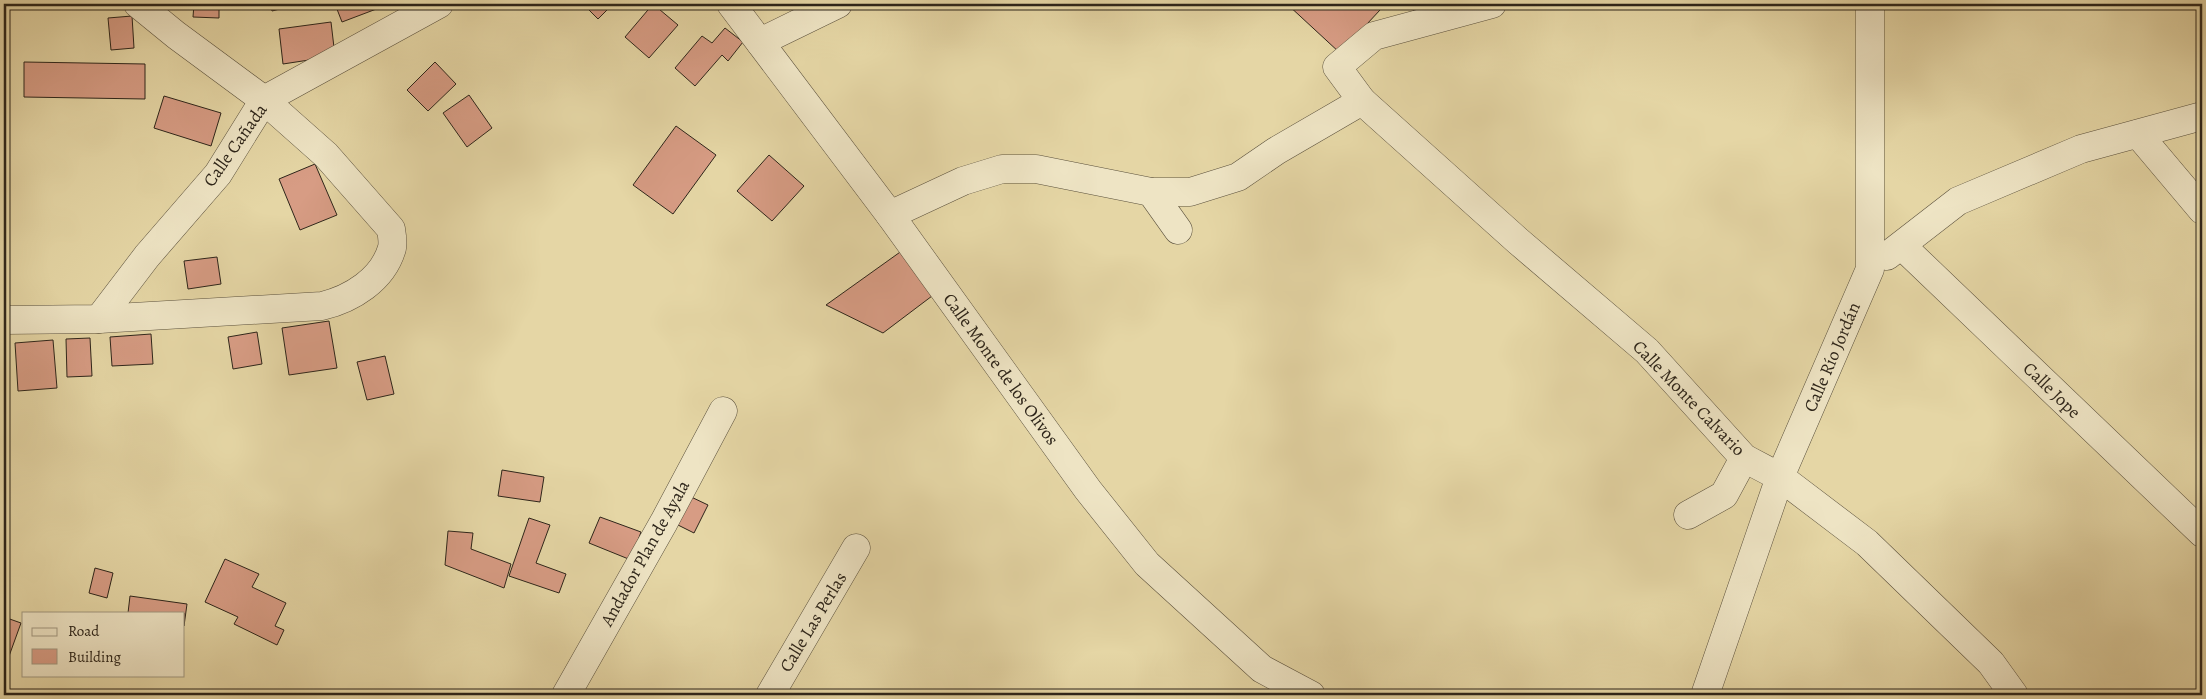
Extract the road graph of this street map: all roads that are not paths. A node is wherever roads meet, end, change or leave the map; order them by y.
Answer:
1 (138, 4) edge
2 (439, 4) edge
3 (731, 4) edge
4 (838, 4) edge
5 (1492, 4) edge
6 (1870, 4) edge
7 (760, 42) junction
8 (264, 100) junction
9 (1362, 101) junction
10 (2202, 116) edge
11 (2138, 134) junction
12 (1151, 192) junction
13 (2202, 210) edge
14 (890, 216) junction
15 (1178, 230) dead end
16 (1902, 246) junction
17 (1870, 269) junction
18 (99, 319) junction
19 (4, 320) edge
20 (723, 411) dead end
21 (1744, 458) junction
22 (1780, 477) junction
23 (1688, 514) dead end
24 (2202, 533) edge
25 (856, 548) dead end
26 (566, 695) edge
27 (770, 695) edge
28 (1311, 695) edge
29 (1705, 695) edge
30 (2014, 695) edge

1 - 8 street
2 - 8 street, Calle Cañada
3 - 7 street, Calle Monte de los Olivos
4 - 7 street
5 - 9 street, Calle Monte Calvario
6 - 17 street, Calle Río Jordán
7 - 14 street, Calle Monte de los Olivos
8 - 18 street, Calle Cañada
8 - 18 street
9 - 12 street
9 - 21 street, Calle Monte Calvario
10 - 11 street
11 - 13 street
11 - 16 street
12 - 14 street
12 - 15 street
14 - 28 street, Calle Monte de los Olivos
16 - 17 street
16 - 24 street, Calle Jope
17 - 22 street, Calle Río Jordán
18 - 19 street
20 - 26 street, Andador Plan de Ayala
21 - 22 street, Calle Monte Calvario
21 - 23 street
22 - 29 street, Calle Río Jordán
22 - 30 street, Calle Monte Calvario
25 - 27 street, Calle Las Perlas

